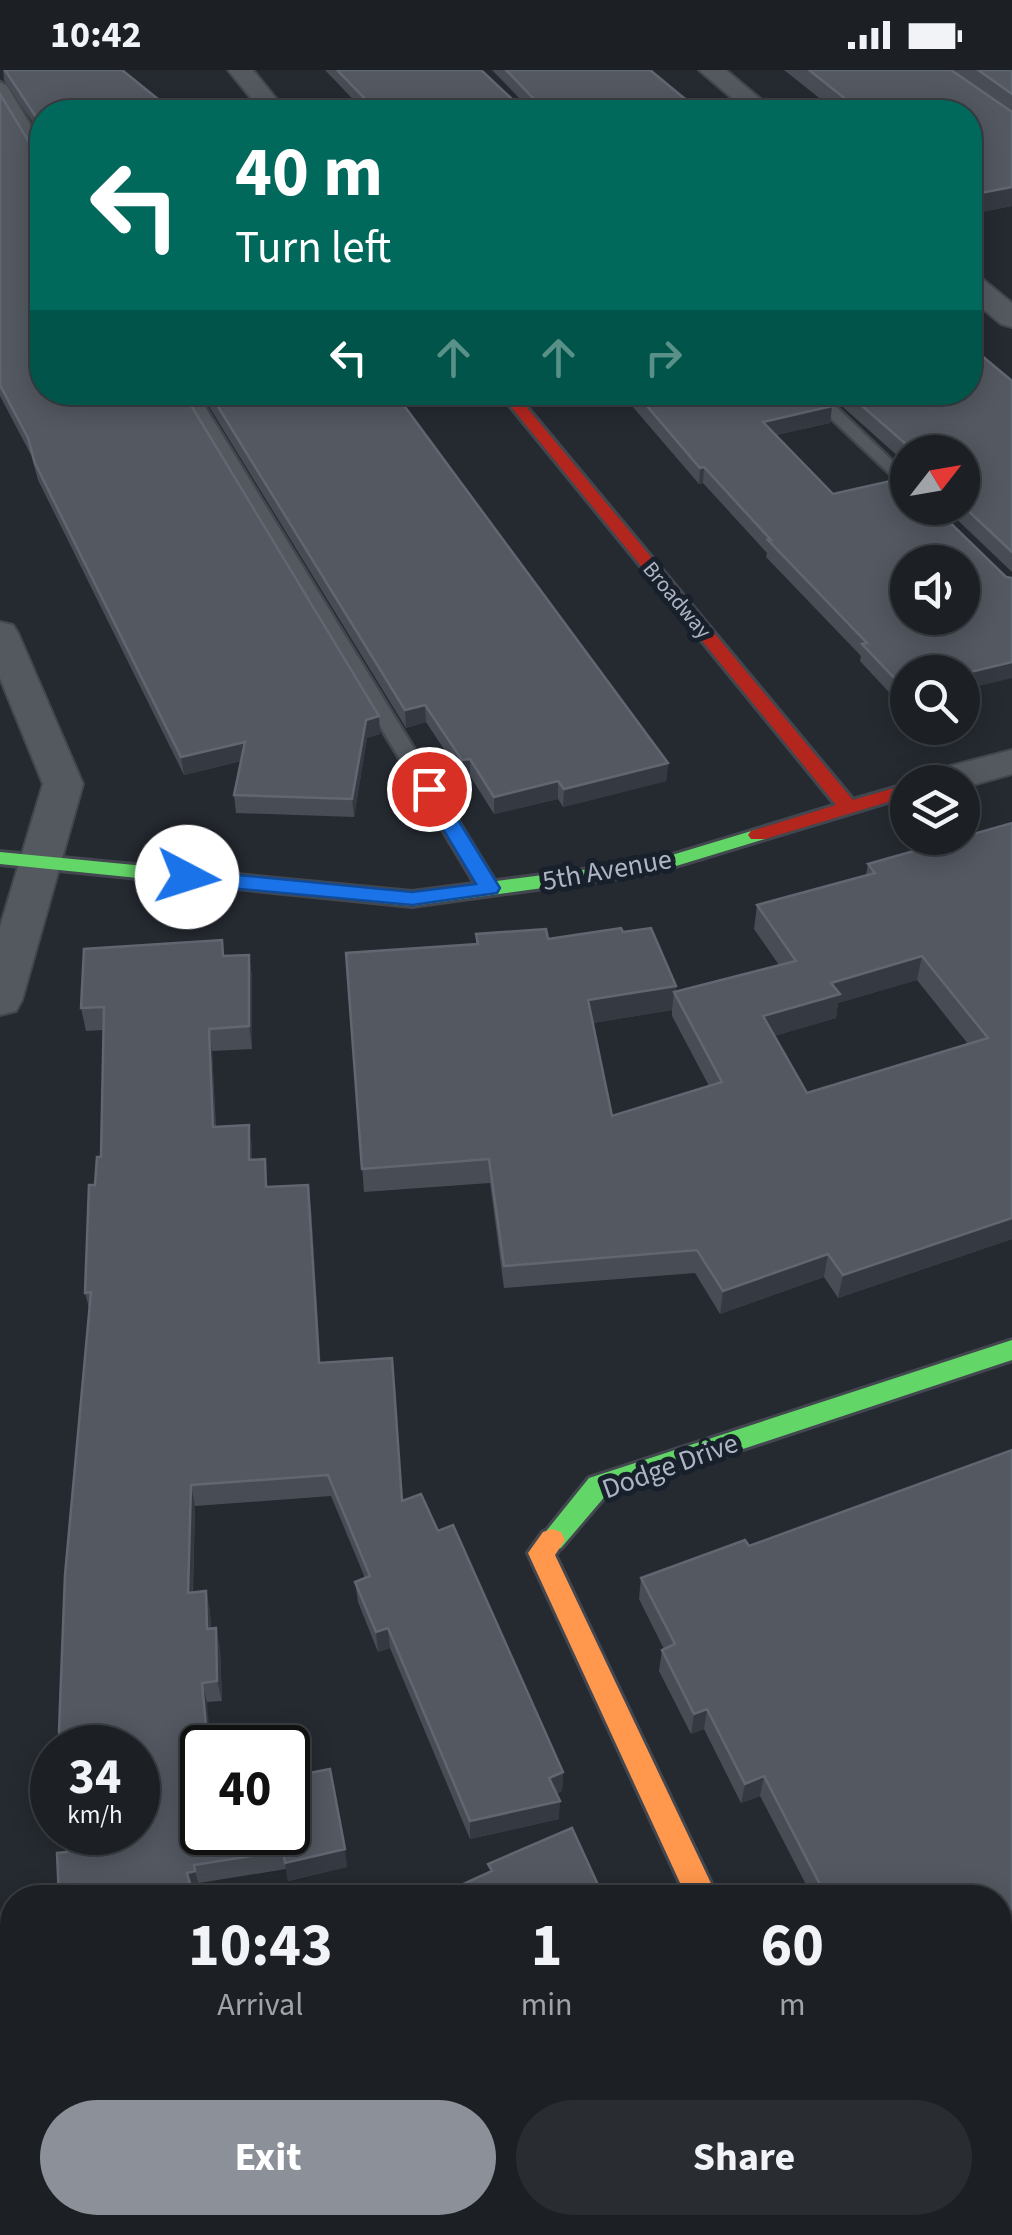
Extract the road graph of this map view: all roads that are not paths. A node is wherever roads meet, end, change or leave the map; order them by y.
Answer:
1 (240, 70) edge
2 (712, 70) edge
3 (0, 86) edge
4 (265, 100) edge
5 (748, 100) edge
6 (30, 136) edge
7 (982, 293) edge
8 (1012, 318) edge
9 (195, 405) edge
10 (517, 405) edge
11 (824, 405) edge
12 (890, 469) edge
13 (0, 633) edge
14 (1012, 762) edge
15 (980, 771) edge
16 (890, 795) edge
17 (848, 807) junction
18 (18, 860) edge
19 (490, 888) junction
20 (0, 1000) edge
21 (1012, 1350) edge
22 (697, 1885) edge

1 - 4 street
2 - 5 street
3 - 6 lane
7 - 8 street
9 - 19 lane
10 - 17 street, Broadway
11 - 12 lane
13 - 18 street
14 - 15 street
16 - 17 street, 5th Avenue
17 - 19 street, 5th Avenue
18 - 19 street, 5th Avenue
18 - 20 street
21 - 22 street, Dodge Drive

